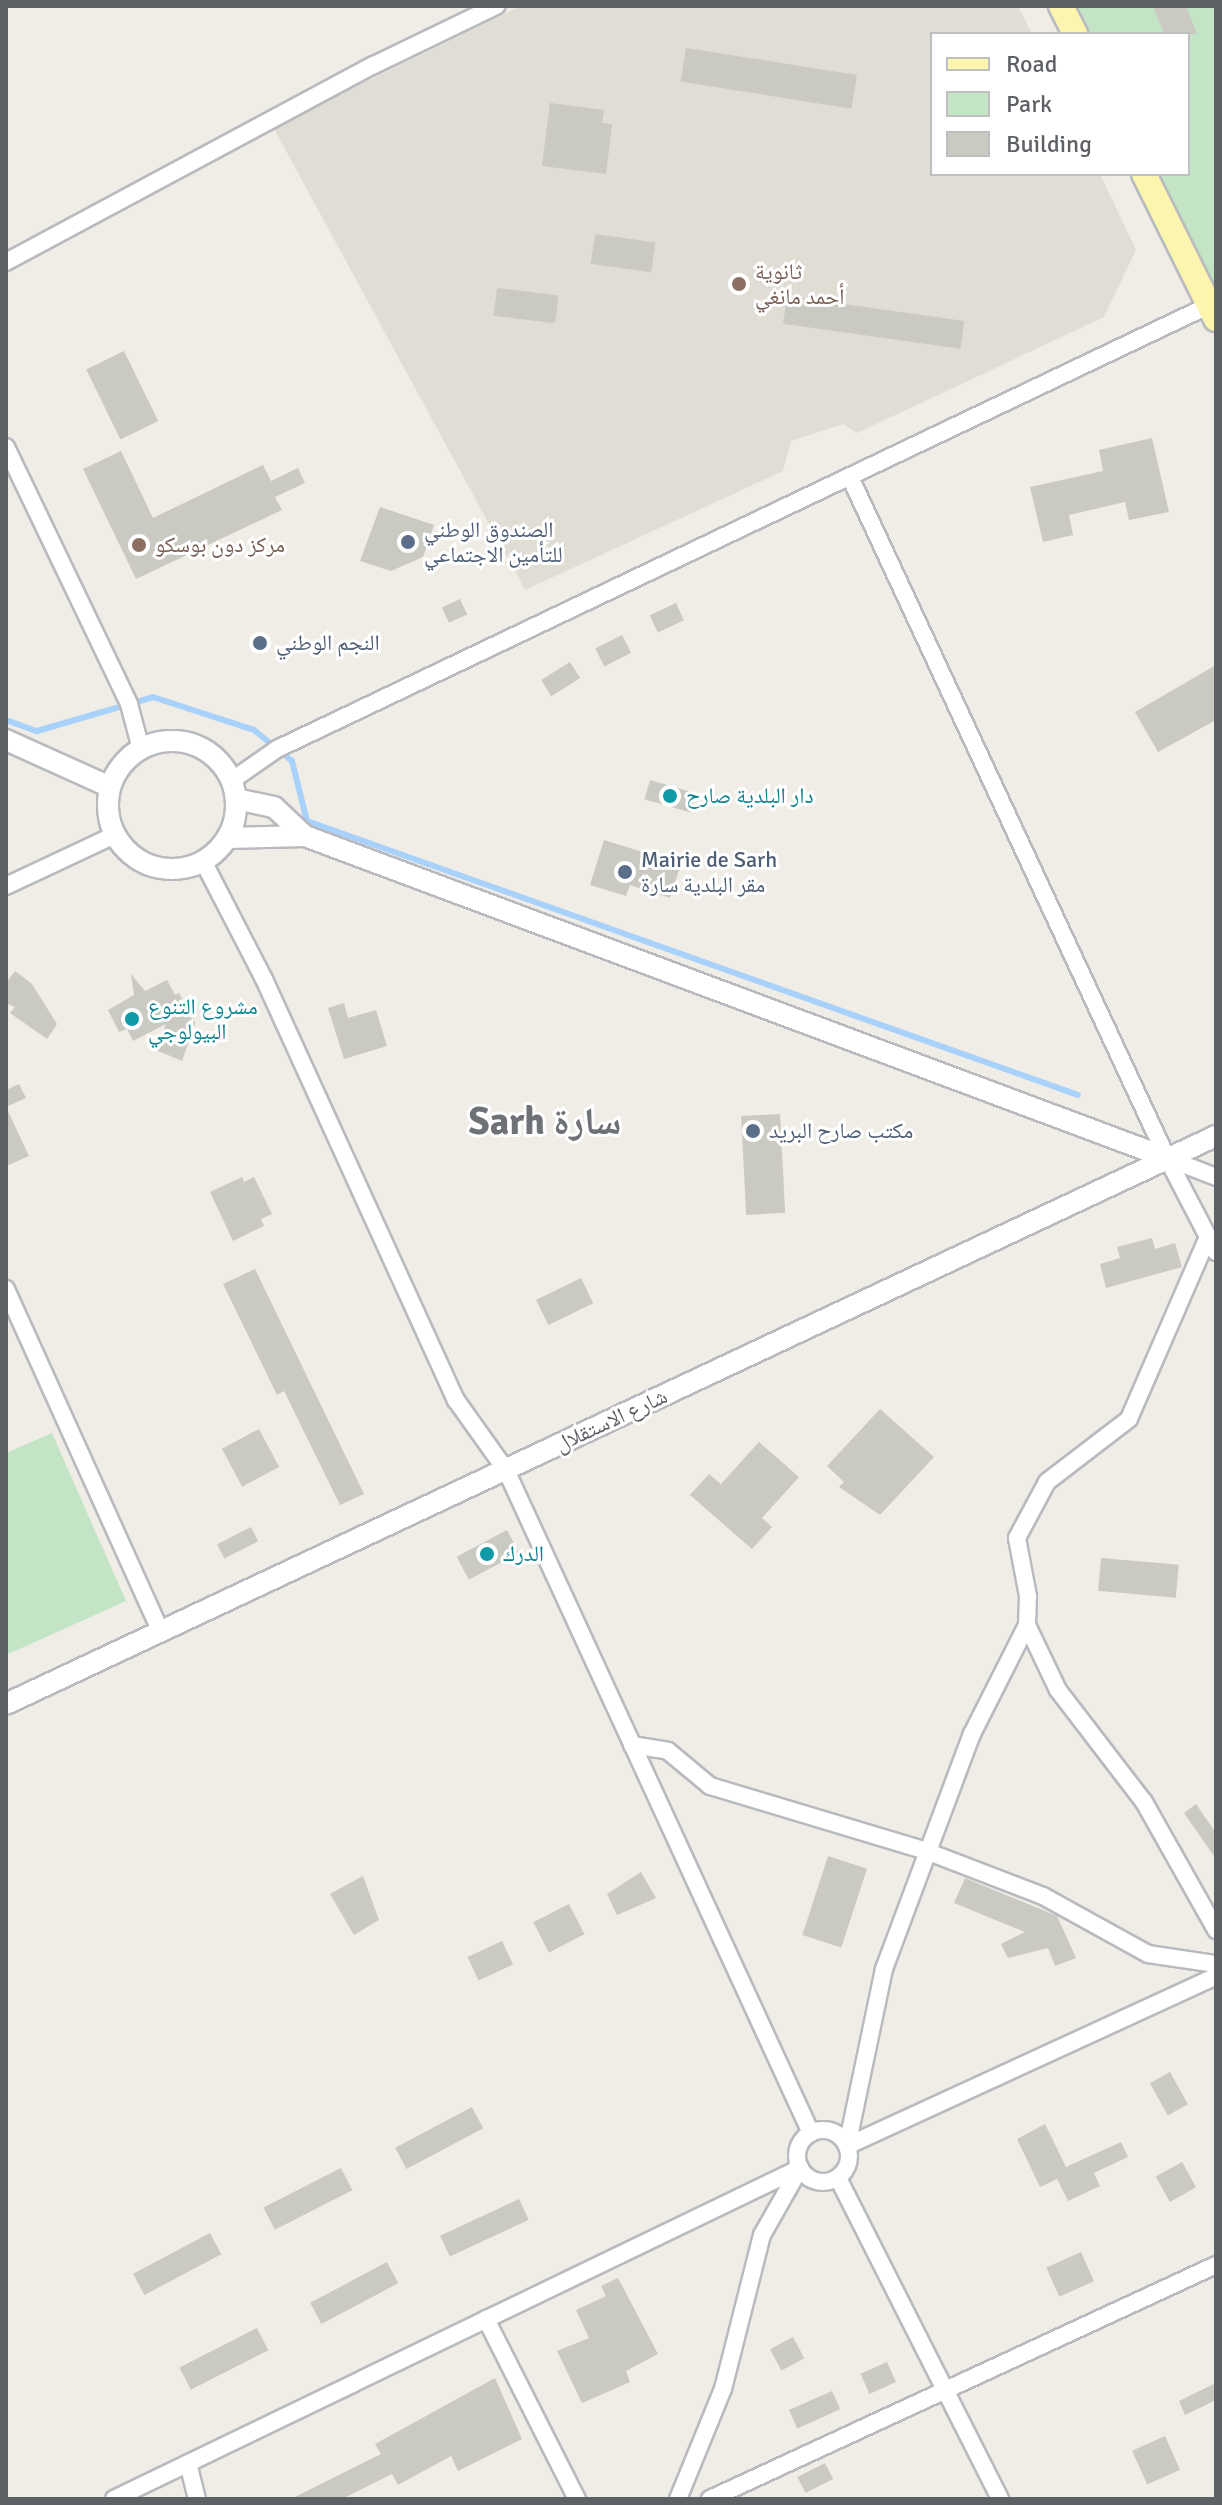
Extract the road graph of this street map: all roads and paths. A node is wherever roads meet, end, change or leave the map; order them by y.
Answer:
1 (496, 6) edge
2 (1061, 6) edge
3 (1074, 32) edge
4 (1145, 176) edge
5 (6, 262) edge
6 (1214, 308) edge
7 (6, 447) edge
8 (850, 477) junction
9 (6, 740) edge
10 (141, 749) junction
11 (110, 787) junction
12 (234, 790) junction
13 (115, 835) junction
14 (305, 836) junction
15 (227, 838) junction
16 (203, 861) junction
17 (6, 886) edge
18 (1216, 1136) edge
19 (1167, 1158) junction
20 (1216, 1177) edge
21 (1212, 1245) edge
22 (6, 1289) edge
23 (506, 1470) junction
24 (1027, 1625) junction
25 (160, 1630) junction
26 (6, 1704) edge
27 (632, 1745) junction
28 (926, 1851) junction
29 (1216, 1930) edge
30 (1216, 1964) edge
31 (1216, 1976) edge
32 (811, 2133) junction
33 (847, 2146) junction
34 (800, 2168) junction
35 (838, 2178) junction
36 (1216, 2265) edge
37 (486, 2319) junction
38 (944, 2394) junction
39 (188, 2463) junction
40 (114, 2499) edge
41 (197, 2499) edge
42 (577, 2499) edge
43 (678, 2499) edge
44 (710, 2499) edge
45 (1000, 2499) edge

1 - 5 street
2 - 3 main road
4 - 6 main road
6 - 8 street
7 - 10 street
8 - 12 street
8 - 19 street
9 - 11 street
10 - 11 street
10 - 12 street
11 - 13 street
12 - 14 street
12 - 15 street
13 - 16 street
13 - 17 street
14 - 15 street
14 - 19 street
15 - 16 street
16 - 23 street
18 - 19 street, شارع الاستقلال
19 - 20 street
19 - 21 street
19 - 23 street, شارع الاستقلال
21 - 24 street
22 - 25 street
23 - 25 street, شارع الاستقلال
23 - 27 street
24 - 28 street
24 - 29 street
25 - 26 street, شارع الاستقلال
27 - 28 street
27 - 32 street
28 - 30 street
28 - 33 street
31 - 33 street
32 - 33 street
32 - 34 street
33 - 35 street
34 - 35 street
34 - 37 street
34 - 43 street
35 - 38 street
36 - 38 street
37 - 39 street
37 - 42 street
38 - 44 street
38 - 45 street
39 - 40 street
39 - 41 street

